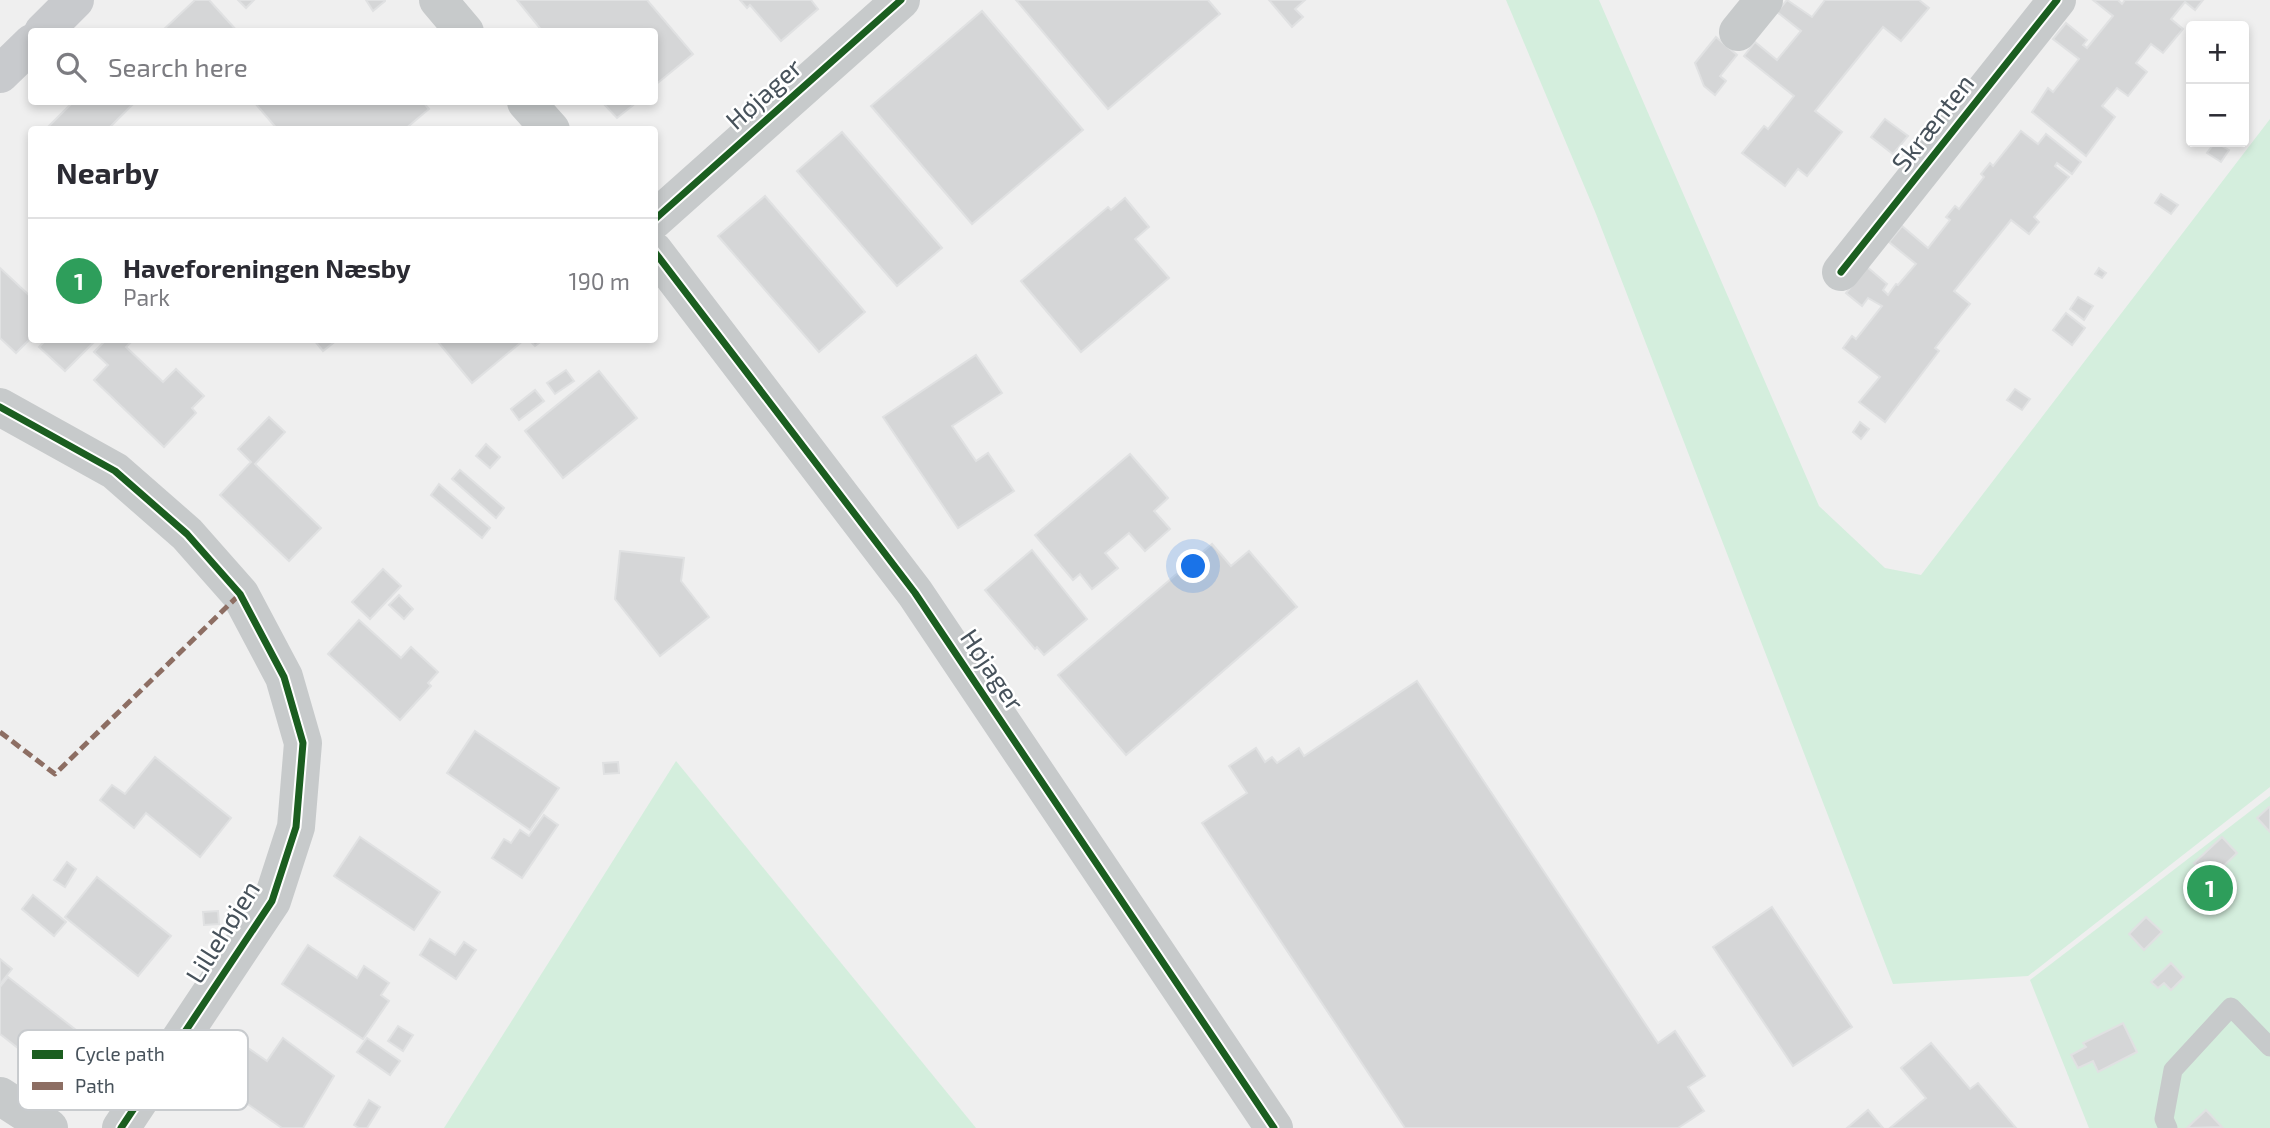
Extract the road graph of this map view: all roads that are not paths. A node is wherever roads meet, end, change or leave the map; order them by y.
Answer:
1 (75, 0) edge
2 (438, 0) edge
3 (901, 0) edge
4 (1764, 0) edge
5 (2057, 0) edge
6 (47, 28) edge
7 (462, 28) edge
8 (1738, 32) dead end
9 (28, 47) edge
10 (0, 74) edge
11 (529, 105) edge
12 (547, 126) edge
13 (658, 216) edge
14 (658, 256) edge
15 (1841, 272) dead end
16 (0, 407) edge
17 (186, 1030) edge
18 (2270, 1047) edge
19 (0, 1096) edge
20 (18, 1108) edge
21 (21, 1110) edge
22 (133, 1110) edge
23 (48, 1128) edge
24 (121, 1128) edge
25 (1274, 1128) edge
26 (2168, 1128) edge

1 - 6 street
2 - 7 street
3 - 13 street, Højager
4 - 8 street
5 - 15 street, Skrænten
9 - 10 street
11 - 12 street
14 - 25 street, Højager
16 - 17 street, Lillehøjen
18 - 26 lane
19 - 20 street
21 - 23 street
22 - 24 street, Lillehøjen

